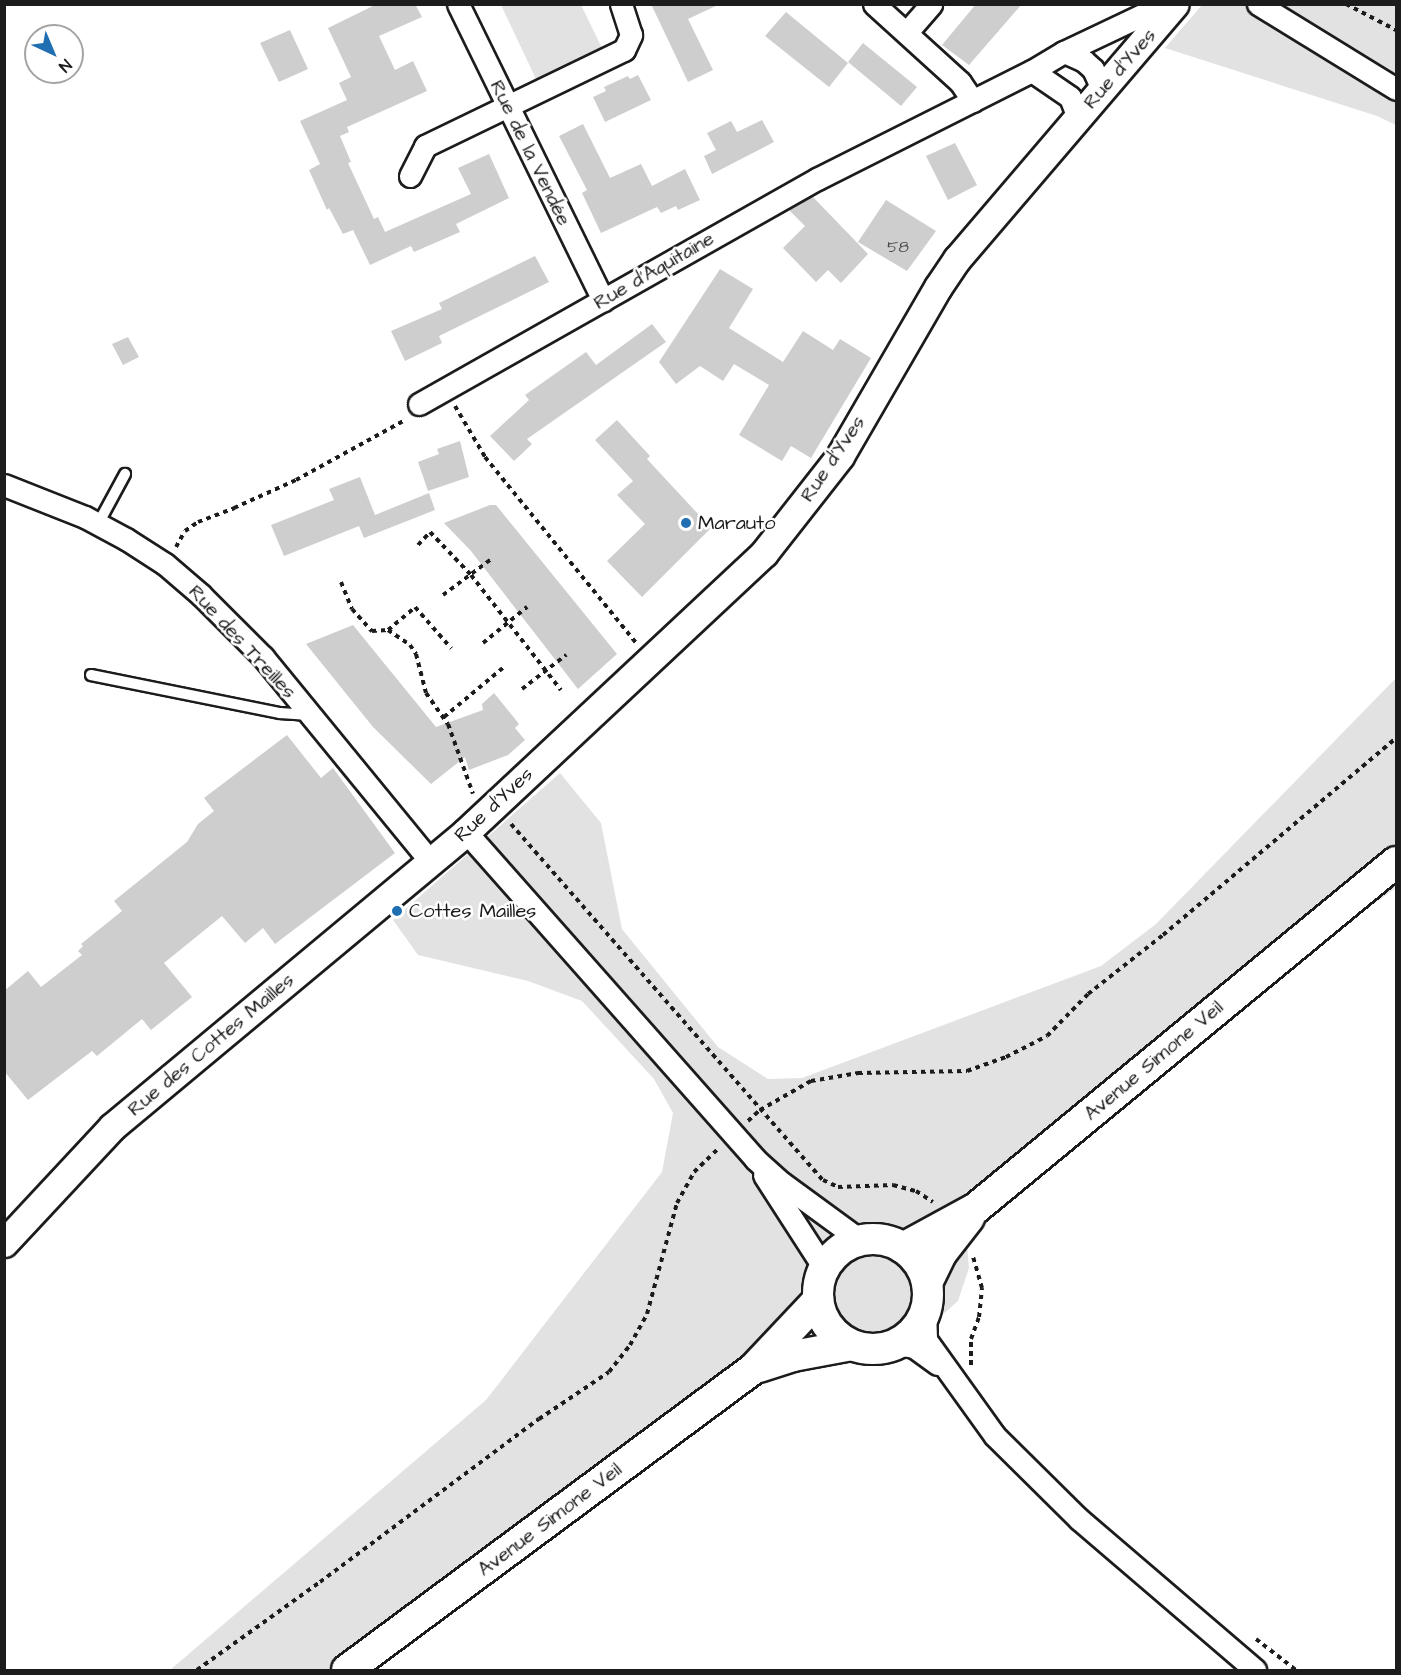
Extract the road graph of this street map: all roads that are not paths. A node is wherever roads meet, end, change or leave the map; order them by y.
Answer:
1 (458, 4) edge
2 (621, 4) edge
3 (874, 4) edge
4 (931, 4) edge
5 (1165, 4) edge
6 (1175, 4) edge
7 (1258, 4) edge
8 (907, 32) junction
9 (1064, 52) junction
10 (1032, 71) junction
11 (1102, 89) junction
12 (1396, 89) edge
13 (973, 101) junction
14 (507, 106) junction
15 (1078, 118) junction
16 (410, 176) dead end
17 (603, 300) junction
18 (420, 404) road end
19 (124, 474) dead end
20 (4, 485) edge
21 (98, 524) junction
22 (91, 675) dead end
23 (309, 715) junction
24 (481, 818) junction
25 (431, 862) junction
26 (1396, 862) edge
27 (755, 1159) junction
28 (963, 1220) junction
29 (860, 1240) junction
30 (4, 1243) edge
31 (903, 1248) junction
32 (824, 1268) junction
33 (926, 1297) junction
34 (818, 1300) junction
35 (895, 1344) junction
36 (852, 1345) junction
37 (753, 1369) junction
38 (951, 1376) junction
39 (347, 1671) edge
40 (1255, 1671) edge

1 - 14 street, Rue de la Vendée
2 - 14 street
3 - 8 street
4 - 8 street
5 - 9 street, Rue d'Aquitaine
6 - 11 street, Rue d'Yves
7 - 12 street
8 - 13 street
9 - 10 street, Rue d'Aquitaine
9 - 11 street
10 - 13 street, Rue d'Aquitaine
10 - 15 street
11 - 15 street, Rue d'Yves
13 - 17 street, Rue d'Aquitaine
14 - 16 street
14 - 17 street, Rue de la Vendée
15 - 24 street, Rue d'Yves
17 - 18 street, Rue d'Aquitaine
19 - 21 lane
20 - 21 street, Rue des Treilles
21 - 23 street, Rue des Treilles
22 - 23 lane
23 - 25 street, Rue des Treilles
24 - 25 street, Rue d'Yves
24 - 27 street
25 - 30 street, Rue des Cottes Mailles
26 - 28 main road, Avenue Simone Veil
27 - 29 street
27 - 32 street
28 - 31 main road, Avenue Simone Veil
28 - 33 main road
29 - 31 main road
29 - 32 main road
31 - 33 main road
32 - 34 main road
33 - 35 main road
33 - 38 street
34 - 36 main road
34 - 37 main road
35 - 36 main road
35 - 38 street
36 - 37 main road
37 - 39 main road, Avenue Simone Veil
38 - 40 street

